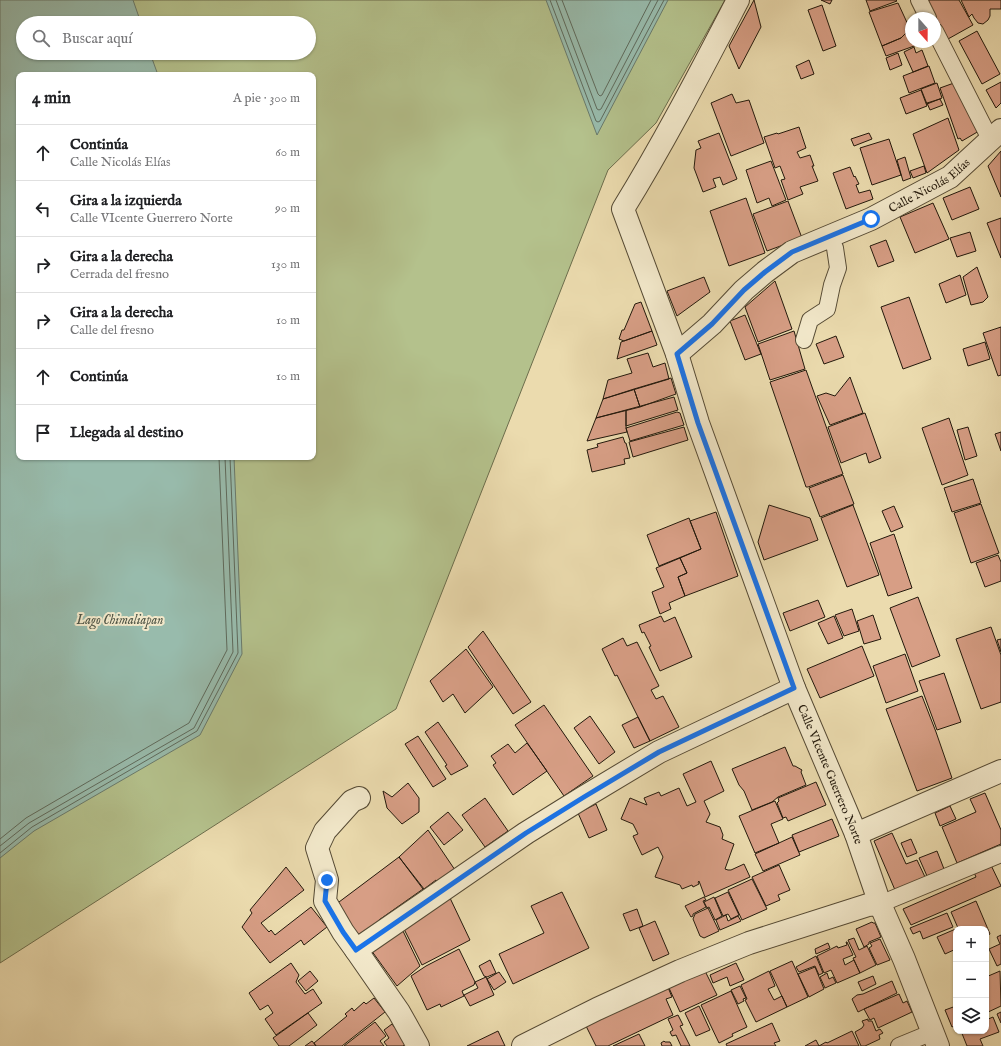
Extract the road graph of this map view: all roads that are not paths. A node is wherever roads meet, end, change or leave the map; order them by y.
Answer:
1 (738, 0) edge
2 (919, 0) edge
3 (925, 12) edge
4 (941, 41) edge
5 (996, 135) edge
6 (830, 236) junction
7 (804, 340) dead end
8 (677, 354) junction
9 (794, 688) junction
10 (1001, 771) edge
11 (359, 798) dead end
12 (856, 834) junction
13 (1001, 854) edge
14 (880, 904) junction
15 (356, 950) junction
16 (936, 1039) edge
17 (418, 1046) edge
18 (522, 1046) edge
19 (900, 1046) edge

1 - 8 street, Calle VIcente Guerrero Norte
2 - 3 lane
4 - 5 lane
5 - 6 street, Calle Nicolás Elías
6 - 7 lane
6 - 8 street, Calle Nicolás Elías
8 - 9 street, Calle VIcente Guerrero Norte
9 - 12 street, Calle VIcente Guerrero Norte
9 - 15 street
10 - 12 street
11 - 15 street
12 - 14 street, Calle VIcente Guerrero Norte
13 - 14 lane
14 - 16 street, Calle VIcente Guerrero Norte
14 - 18 street
15 - 17 street
16 - 19 lane

